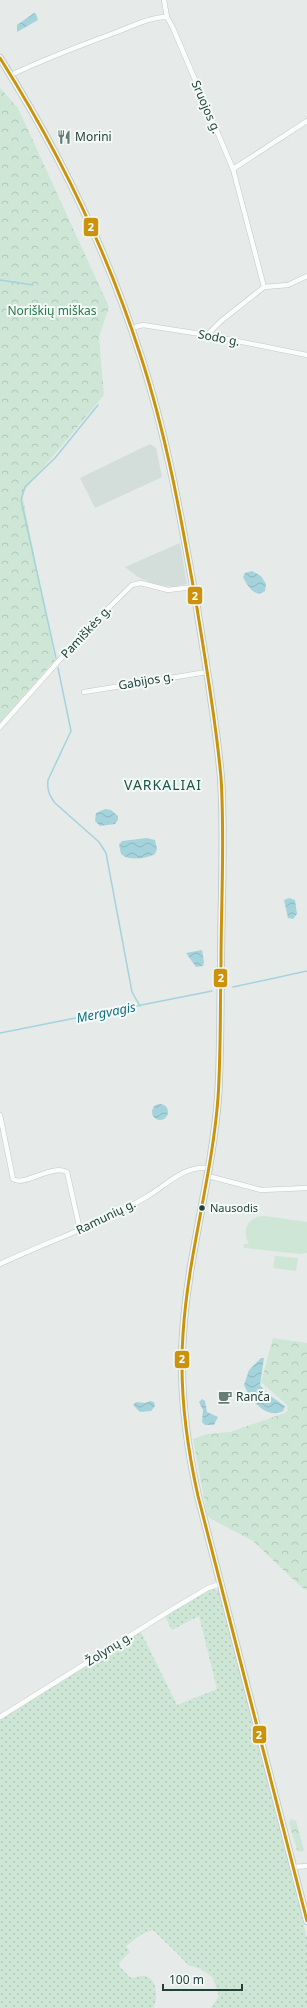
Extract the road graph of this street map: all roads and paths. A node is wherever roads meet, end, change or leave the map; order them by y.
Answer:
1 (164, 0) edge
2 (167, 18) junction
3 (0, 58) edge
4 (11, 75) junction
5 (307, 121) edge
6 (233, 169) junction
7 (307, 276) edge
8 (264, 287) junction
9 (131, 328) junction
10 (207, 335) junction
11 (307, 355) edge
12 (193, 587) junction
13 (207, 672) junction
14 (84, 692) dead end
15 (0, 727) edge
16 (0, 1115) edge
17 (210, 1168) junction
18 (208, 1176) junction
19 (307, 1188) edge
20 (80, 1230) junction
21 (0, 1264) edge
22 (220, 1584) junction
23 (0, 1717) edge
24 (307, 1866) edge
25 (293, 1867) junction
26 (307, 1921) edge

1 - 2 street, Sruojos g.
2 - 4 street
2 - 6 street, Sruojos g.
3 - 4 main road
4 - 9 main road
5 - 6 street
6 - 8 street, Sruojos g.
7 - 8 street
8 - 10 street
9 - 10 street, Sodo g.
9 - 12 main road
10 - 11 street, Sodo g.
12 - 13 main road
12 - 15 street, Pamiškės g.
13 - 14 street, Gabijos g.
13 - 17 main road
16 - 20 street
17 - 18 main road
17 - 20 street, Ramunių g.
18 - 19 street
18 - 22 main road
20 - 21 street, Ramunių g.
22 - 23 street, Žolynų g.
22 - 25 main road
24 - 25 street
25 - 26 main road

